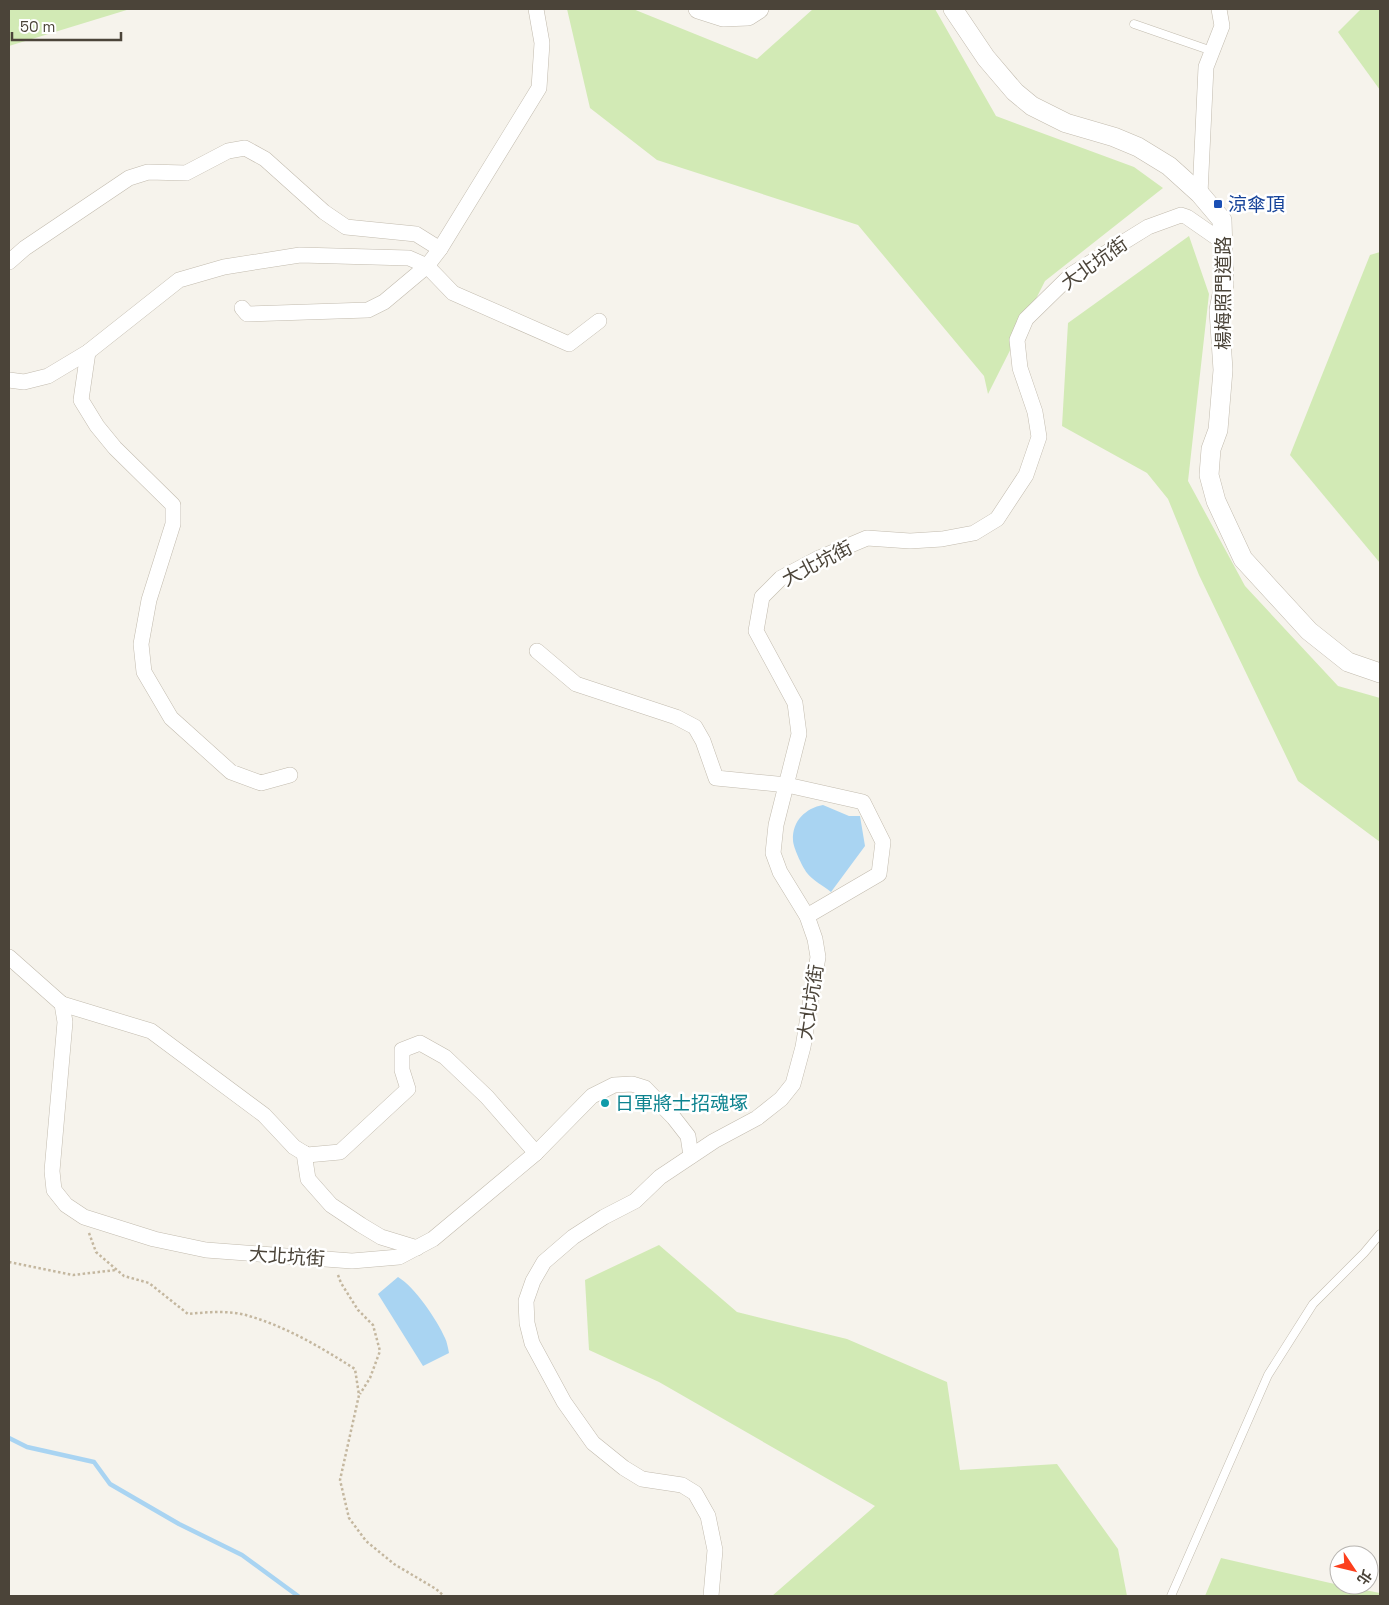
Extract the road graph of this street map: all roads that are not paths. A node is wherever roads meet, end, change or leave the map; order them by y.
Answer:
1 (536, 9) edge
2 (698, 9) edge
3 (759, 9) edge
4 (953, 9) edge
5 (1219, 9) edge
6 (1134, 24) dead end
7 (1212, 51) junction
8 (1200, 194) junction
9 (1223, 242) junction
10 (440, 249) junction
11 (9, 262) edge
12 (427, 266) junction
13 (242, 308) dead end
14 (599, 322) dead end
15 (88, 352) junction
16 (9, 380) edge
17 (537, 651) dead end
18 (1380, 673) edge
19 (290, 775) dead end
20 (787, 784) junction
21 (807, 916) junction
22 (9, 958) edge
23 (62, 1004) junction
24 (536, 1152) junction
25 (304, 1153) junction
26 (691, 1156) junction
27 (1380, 1234) edge
28 (417, 1248) junction
29 (711, 1596) edge
30 (1171, 1596) edge

1 - 10 street
2 - 3 street
4 - 8 street, 楊梅照門道路
5 - 7 street
6 - 7 lane
7 - 8 street
8 - 9 street, 楊梅照門道路
9 - 18 street, 楊梅照門道路
9 - 20 street, 大北坑街
10 - 11 street
10 - 12 street
12 - 13 street
12 - 14 street
12 - 15 street
15 - 16 street
15 - 19 street
17 - 20 street
20 - 21 street, 大北坑街
20 - 21 street
21 - 26 street, 大北坑街
22 - 23 street
23 - 25 street
23 - 28 street, 大北坑街
24 - 25 street
24 - 26 street, 大北坑街
24 - 28 street, 大北坑街
25 - 28 street
26 - 29 street, 大北坑街
27 - 30 lane

